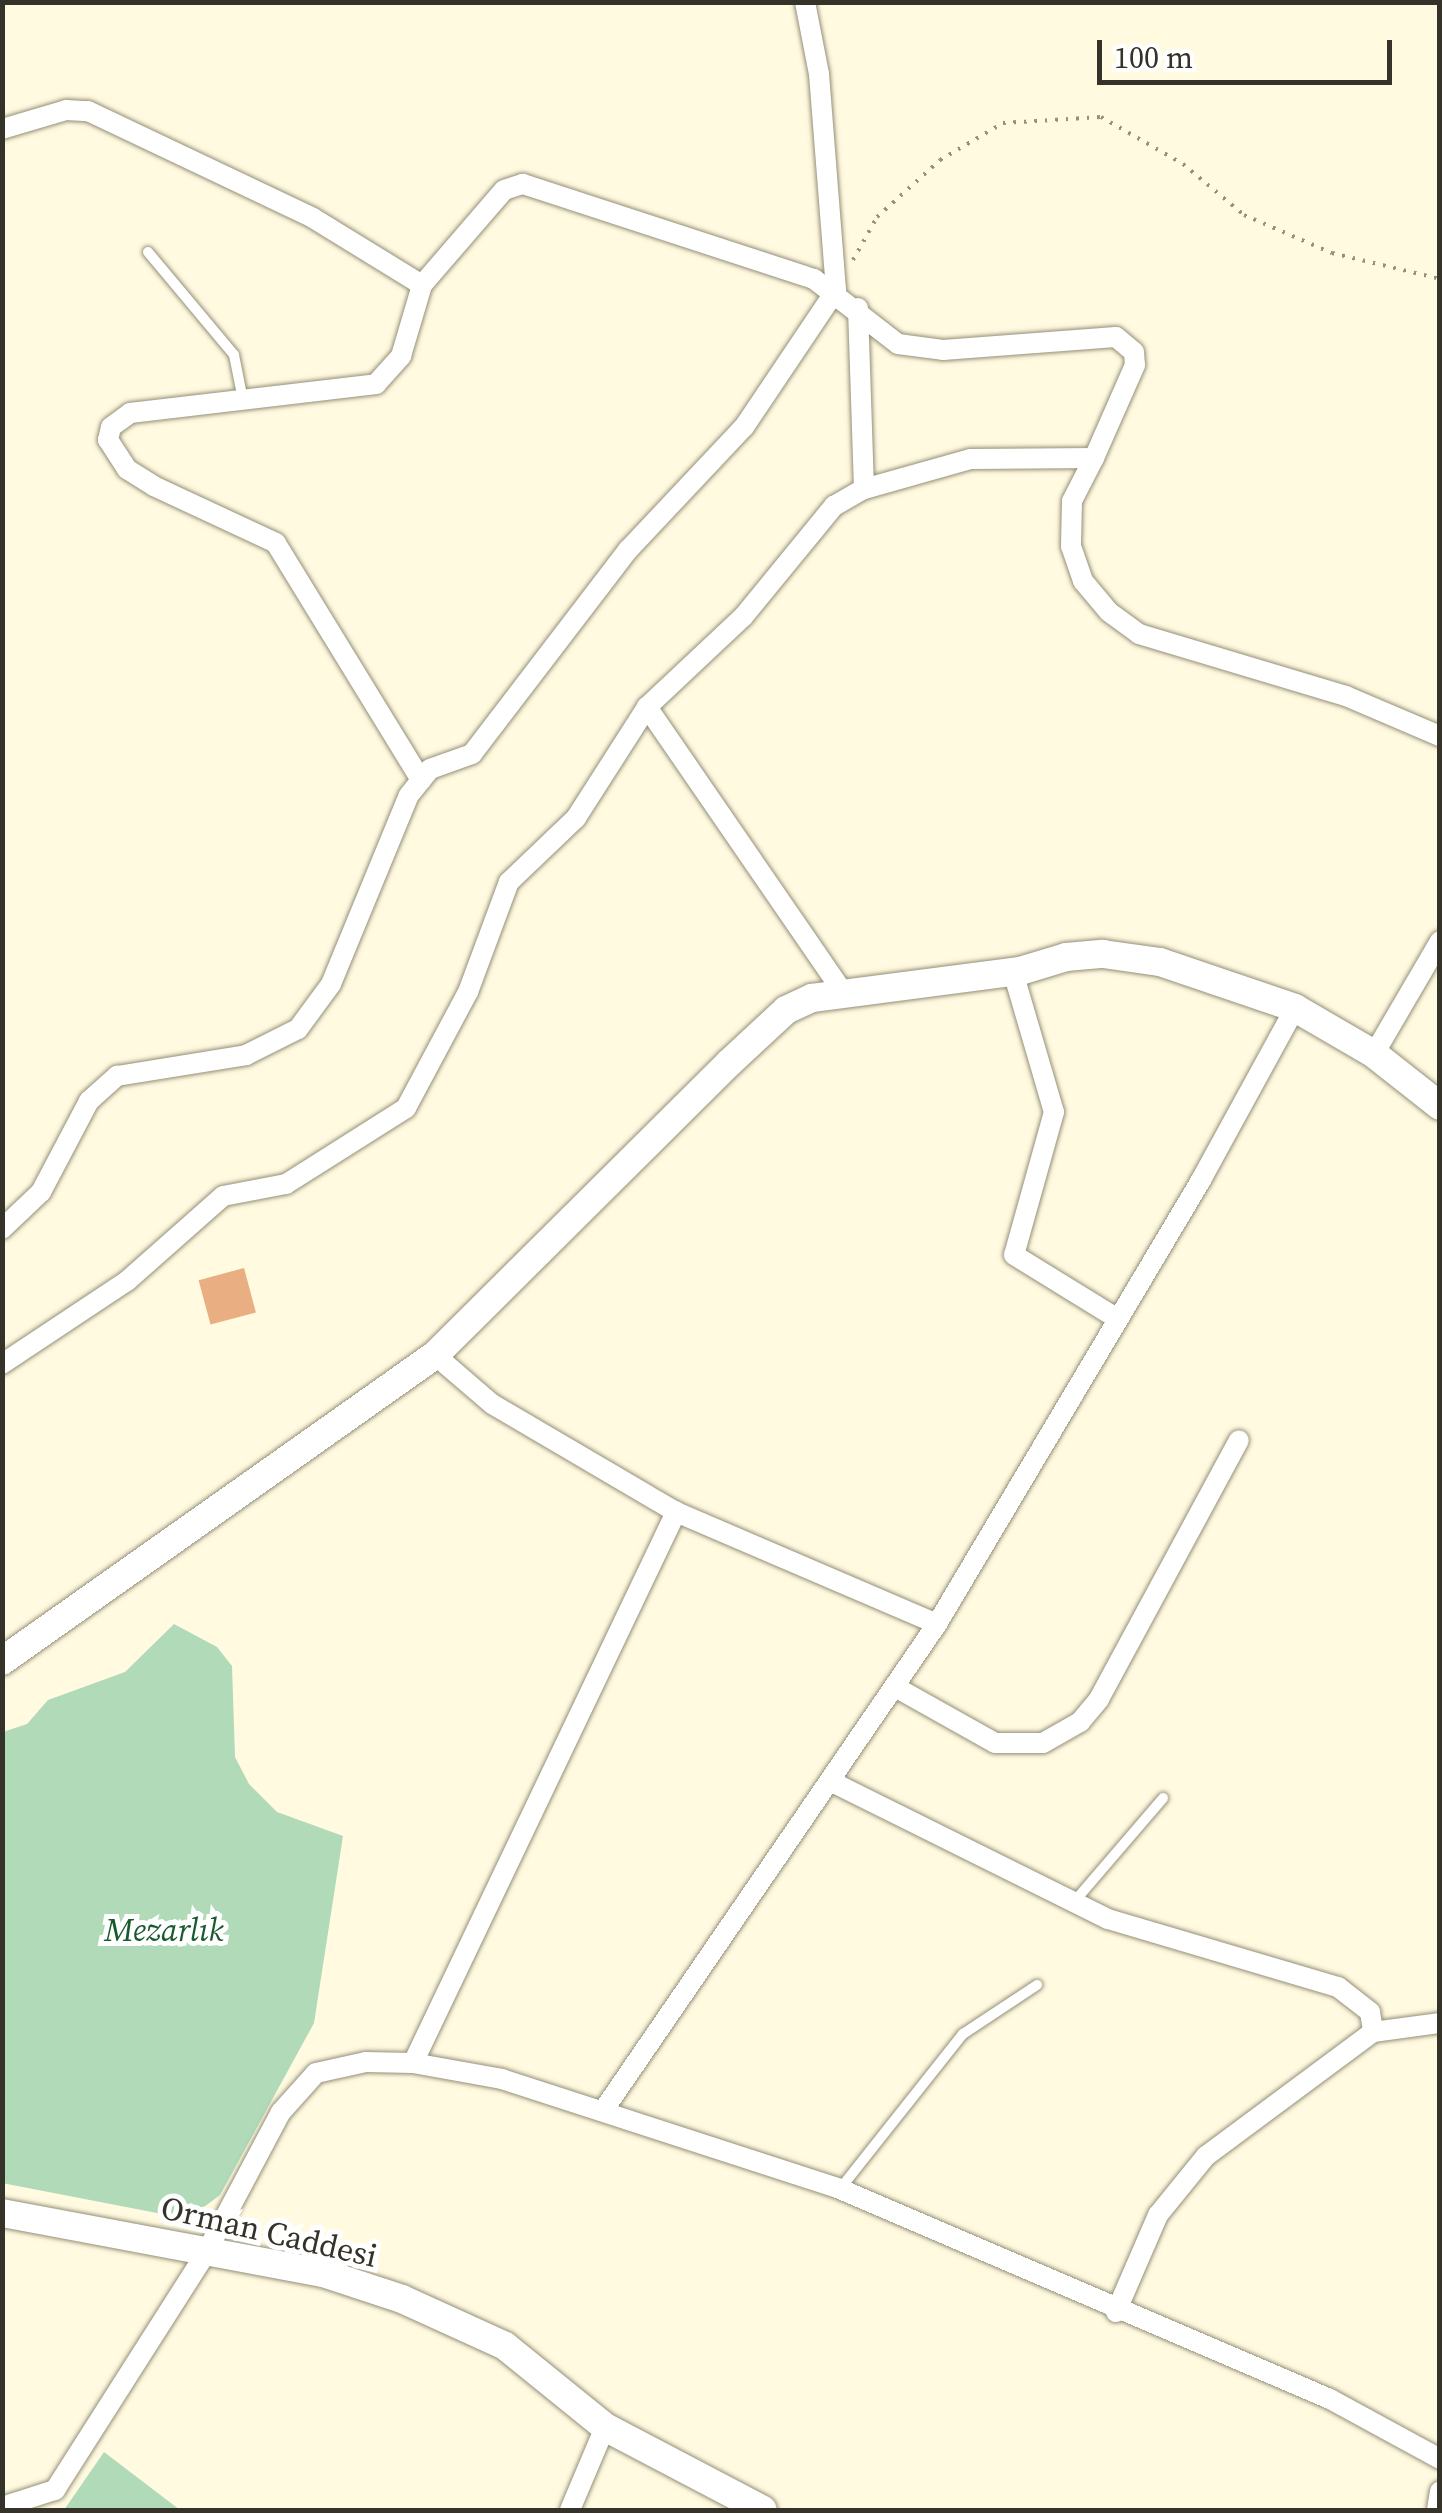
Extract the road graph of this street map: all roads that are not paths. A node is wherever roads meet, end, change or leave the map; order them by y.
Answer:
1 (805, 2) edge
2 (2, 129) edge
3 (148, 252) dead end
4 (422, 285) junction
5 (836, 290) junction
6 (858, 308) junction
7 (243, 401) junction
8 (1094, 458) junction
9 (864, 489) junction
10 (647, 708) junction
11 (1440, 736) edge
12 (421, 780) junction
13 (1440, 941) edge
14 (1012, 972) junction
15 (841, 989) junction
16 (1295, 1008) junction
17 (1374, 1054) junction
18 (1440, 1106) edge
19 (2, 1229) edge
20 (1118, 1319) junction
21 (435, 1354) junction
22 (2, 1364) edge
23 (1239, 1440) dead end
24 (676, 1512) junction
25 (938, 1624) junction
26 (2, 1661) edge
27 (897, 1688) junction
28 (832, 1782) junction
29 (1163, 1798) dead end
30 (1074, 1902) junction
31 (1037, 1985) dead end
32 (1440, 2023) edge
33 (1373, 2032) junction
34 (414, 2063) junction
35 (605, 2108) junction
36 (840, 2189) junction
37 (2, 2213) edge
38 (208, 2251) junction
39 (1116, 2312) junction
40 (606, 2426) junction
41 (1440, 2459) edge
42 (1440, 2491) edge
43 (2, 2506) edge
44 (570, 2510) edge
45 (763, 2510) edge
46 (1437, 2510) edge

1 - 5 street
2 - 4 street
3 - 7 lane
4 - 5 street
4 - 7 street
5 - 6 street
5 - 12 street
6 - 8 street
6 - 9 street
7 - 12 street
8 - 9 street
8 - 11 street
9 - 10 street
10 - 15 street
10 - 22 street
12 - 19 street
13 - 17 street
14 - 15 street
14 - 16 street
14 - 20 street
15 - 21 street
16 - 17 street
16 - 20 street
17 - 18 street
20 - 25 street
21 - 24 street
21 - 26 street
23 - 27 street
24 - 25 street
24 - 34 street
25 - 27 street
27 - 28 street
28 - 30 street
28 - 35 street
29 - 30 lane
30 - 33 street
31 - 36 lane
32 - 33 street
33 - 39 street
34 - 35 street
34 - 38 street
35 - 36 street
36 - 39 street
37 - 38 street, Orman Caddesi
38 - 40 street, Orman Caddesi
38 - 43 street
39 - 41 street
40 - 44 street
40 - 45 street, Orman Caddesi
42 - 46 street

